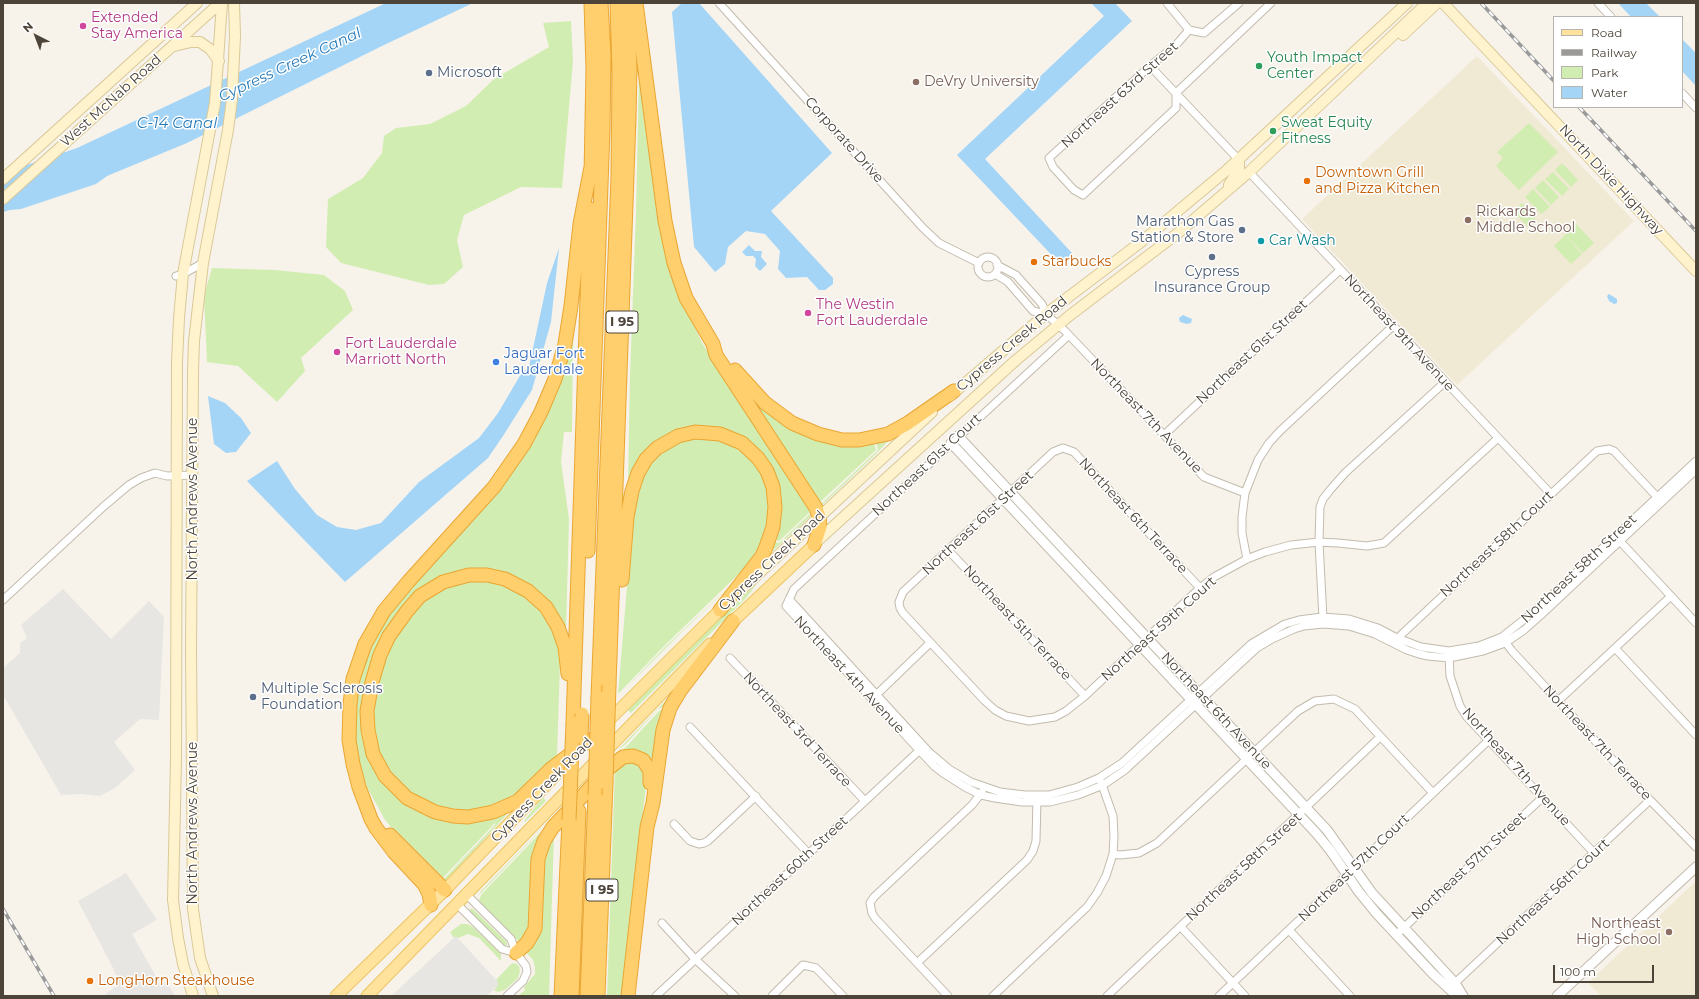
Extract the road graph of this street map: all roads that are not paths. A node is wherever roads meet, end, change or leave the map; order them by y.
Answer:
1 (197, 3) edge
2 (221, 3) edge
3 (234, 3) edge
4 (591, 3) edge
5 (601, 3) edge
6 (617, 3) edge
7 (627, 3) edge
8 (636, 3) edge
9 (719, 3) edge
10 (1167, 3) edge
11 (1239, 3) edge
12 (1271, 3) edge
13 (1407, 3) edge
14 (1427, 3) edge
15 (1437, 3) edge
16 (1442, 3) edge
17 (1598, 3) edge
18 (1610, 16) edge
19 (1189, 30) junction
20 (171, 47) junction
21 (219, 61) junction
22 (1150, 66) junction
23 (1176, 93) junction
24 (1683, 94) edge
25 (1329, 96) junction
26 (1696, 108) edge
27 (74, 114) junction
28 (84, 126) junction
29 (1257, 143) junction
30 (1238, 160) junction
31 (591, 166) junction
32 (1249, 172) junction
33 (3, 179) edge
34 (1223, 195) junction
35 (3, 199) edge
36 (203, 263) junction
37 (979, 263) junction
38 (998, 265) junction
39 (1340, 270) junction
40 (1696, 271) edge
41 (995, 274) junction
42 (180, 275) junction
43 (1046, 314) junction
44 (1058, 325) junction
45 (1392, 326) junction
46 (1069, 335) junction
47 (713, 344) junction
48 (1446, 382) junction
49 (954, 391) junction
50 (1164, 435) junction
51 (958, 436) junction
52 (1498, 438) junction
53 (951, 443) junction
54 (1063, 448) joint
55 (1696, 461) edge
56 (1696, 470) edge
57 (176, 475) junction
58 (193, 475) junction
59 (1245, 493) junction
60 (1550, 493) junction
61 (1007, 496) junction
62 (1660, 499) junction
63 (820, 517) junction
64 (1617, 539) junction
65 (1319, 542) junction
66 (814, 545) junction
67 (949, 551) junction
68 (1247, 559) junction
69 (1200, 588) junction
70 (1671, 596) junction
71 (789, 599) joint
72 (3, 600) edge
73 (720, 610) junction
74 (1323, 620) junction
75 (734, 621) junction
76 (1696, 623) edge
77 (1147, 637) junction
78 (1504, 640) junction
79 (611, 641) junction
80 (1396, 641) junction
81 (930, 643) junction
82 (1140, 644) junction
83 (1615, 648) junction
84 (1449, 654) junction
85 (730, 658) dead end
86 (1201, 694) junction
87 (1085, 696) junction
88 (874, 697) junction
89 (1194, 701) junction
90 (1558, 701) junction
91 (577, 718) junction
92 (690, 727) dead end
93 (1696, 735) edge
94 (1380, 737) junction
95 (589, 740) junction
96 (1489, 740) junction
97 (921, 748) junction
98 (1254, 752) junction
99 (1247, 759) junction
100 (1101, 782) junction
101 (983, 791) junction
102 (1433, 793) junction
103 (756, 796) junction
104 (1543, 797) junction
105 (365, 799) junction
106 (1037, 799) junction
107 (1650, 800) junction
108 (865, 801) junction
109 (1306, 808) junction
110 (1299, 815) junction
111 (574, 816) junction
112 (674, 824) dead end
113 (647, 827) junction
114 (1696, 847) edge
115 (808, 853) junction
116 (1594, 853) junction
117 (1113, 854) junction
118 (1696, 867) edge
119 (1354, 868) junction
120 (1346, 875) junction
121 (449, 886) junction
122 (466, 894) junction
123 (457, 904) junction
124 (430, 905) junction
125 (662, 923) dead end
126 (1181, 927) junction
127 (1403, 928) junction
128 (1289, 930) junction
129 (1396, 935) junction
130 (516, 953) junction
131 (695, 959) junction
132 (917, 963) junction
133 (1233, 983) junction
134 (1455, 983) junction
135 (193, 996) edge
136 (214, 996) edge
137 (336, 996) edge
138 (367, 996) edge
139 (507, 996) edge
140 (561, 996) edge
141 (572, 996) edge
142 (588, 996) edge
143 (598, 996) edge
144 (628, 996) edge
145 (656, 996) edge
146 (736, 996) edge
147 (772, 996) edge
148 (843, 996) edge
149 (948, 996) edge
150 (993, 996) edge
151 (1107, 996) edge
152 (1219, 996) edge
153 (1245, 996) edge
154 (1350, 996) edge
155 (1456, 996) edge
156 (1463, 996) edge
157 (1557, 996) edge

1 - 27 main road, West McNab Road
2 - 20 main road, West McNab Road
2 - 21 main road, North Andrews Avenue
3 - 36 main road, North Andrews Avenue
4 - 31 highway, I 95
5 - 91 highway
6 - 142 highway, bridge
7 - 79 highway, I 95
8 - 47 highway
9 - 37 street, Corporate Drive
10 - 19 street
11 - 19 street
12 - 23 street
13 - 29 main road, Cypress Creek Road
14 - 25 main road
15 - 25 main road
16 - 40 main road, North Dixie Highway
17 - 18 street
19 - 22 street, Northeast 63rd Street
20 - 21 main road
20 - 28 main road, West McNab Road
21 - 42 main road, North Andrews Avenue
22 - 23 street
22 - 23 street, Northeast 63rd Street
23 - 30 street
24 - 26 street
25 - 32 main road, Cypress Creek Road
27 - 28 main road
27 - 33 main road, West McNab Road
28 - 35 main road, West McNab Road
29 - 30 main road, Cypress Creek Road
29 - 32 main road
30 - 34 main road
30 - 43 main road, Cypress Creek Road
31 - 91 highway, I 95
31 - 105 highway
32 - 34 main road, Cypress Creek Road
32 - 39 street, Northeast 9th Avenue
34 - 44 main road, Cypress Creek Road
36 - 42 street
36 - 58 main road, North Andrews Avenue
37 - 38 street
37 - 41 street
38 - 41 street
38 - 43 street
39 - 45 street, Northeast 9th Avenue
39 - 50 street, Northeast 61st Street
41 - 43 street
42 - 57 main road, North Andrews Avenue
43 - 44 street
43 - 49 main road, Cypress Creek Road
44 - 46 street, Northeast 7th Avenue
44 - 66 main road, Cypress Creek Road
45 - 48 street, Northeast 9th Avenue
45 - 59 street
46 - 50 street, Northeast 7th Avenue
46 - 51 street, Northeast 61st Court
47 - 49 highway
47 - 63 highway
48 - 52 street, Northeast 9th Avenue
48 - 65 street
49 - 63 main road, Cypress Creek Road
50 - 59 street, Northeast 7th Avenue
51 - 53 street, Northeast 61st Court
51 - 61 street, Northeast 6th Avenue
52 - 60 street, Northeast 9th Avenue
52 - 65 street, Northeast 59th Court
53 - 61 street, Northeast 6th Avenue
53 - 71 street, Northeast 61st Court
54 - 61 street, Northeast 61st Street
54 - 69 street, Northeast 6th Terrace
55 - 62 street, Northeast 58th Street
56 - 62 street, Northeast 58th Street
57 - 58 street
57 - 72 street
57 - 135 main road, North Andrews Avenue
58 - 136 main road, North Andrews Avenue
59 - 68 street
60 - 62 street, Northeast 58th Court
60 - 80 street, Northeast 58th Court
61 - 67 street, Northeast 61st Street
61 - 77 street, Northeast 6th Avenue
61 - 82 street, Northeast 6th Avenue
62 - 64 street, Northeast 58th Street
63 - 66 highway
63 - 73 main road, Cypress Creek Road
64 - 70 street
64 - 78 street, Northeast 58th Street
65 - 68 street, Northeast 59th Court
65 - 74 street
66 - 75 main road, Cypress Creek Road
67 - 81 street, Northeast 61st Street
67 - 87 street, Northeast 5th Terrace
68 - 69 street, Northeast 59th Court
69 - 77 street, Northeast 59th Court
70 - 76 street
70 - 83 street
71 - 88 street, Northeast 4th Avenue
73 - 79 highway
73 - 95 main road, Cypress Creek Road
74 - 80 street, Northeast 58th Street
74 - 86 street, Northeast 58th Street
75 - 113 highway
75 - 122 main road, Cypress Creek Road
77 - 82 street, Northeast 59th Court
77 - 86 street, Northeast 6th Avenue
78 - 84 street, Northeast 58th Street
78 - 90 street, Northeast 7th Terrace
79 - 143 highway, I 95, bridge
80 - 84 street, Northeast 58th Street
81 - 87 street, Northeast 59th Court
81 - 88 street
82 - 87 street, Northeast 59th Court
82 - 89 street, Northeast 6th Avenue
83 - 90 street
83 - 93 street
84 - 96 street, Northeast 7th Avenue
85 - 108 street, Northeast 3rd Terrace
86 - 89 street, Northeast 4th Avenue
86 - 98 street, Northeast 6th Avenue
88 - 97 street, Northeast 4th Avenue
89 - 99 street, Northeast 6th Avenue
89 - 100 street, Northeast 4th Avenue
90 - 107 street, Northeast 7th Terrace
91 - 95 highway
91 - 111 highway, I 95, bridge
92 - 103 street
94 - 98 street
94 - 102 street
94 - 109 street, Northeast 58th Street
95 - 121 main road, Cypress Creek Road
96 - 102 street, Northeast 57th Court
96 - 104 street, Northeast 7th Avenue
97 - 101 street, Northeast 4th Avenue
97 - 108 street, Northeast 60th Street
98 - 99 street
98 - 109 street, Northeast 6th Avenue
99 - 110 street, Northeast 6th Avenue
99 - 117 street
100 - 106 street, Northeast 4th Avenue
100 - 117 street
101 - 106 street, Northeast 4th Avenue
101 - 132 street
102 - 119 street, Northeast 57th Court
103 - 112 street
103 - 115 street
104 - 116 street, Northeast 7th Avenue
104 - 127 street, Northeast 57th Street
105 - 121 highway
105 - 124 highway
106 - 132 street
107 - 114 street, Northeast 7th Terrace
107 - 116 street, Northeast 56th Court
108 - 115 street, Northeast 60th Street
109 - 110 street, Northeast 58th Street
109 - 119 street, Northeast 6th Avenue
110 - 120 street, Northeast 6th Avenue
110 - 126 street, Northeast 58th Street
111 - 140 highway, I 95
111 - 141 highway
113 - 130 highway
113 - 144 highway
115 - 131 street, Northeast 60th Street
116 - 134 street, Northeast 56th Court
117 - 150 street
118 - 157 street
119 - 120 street, Northeast 57th Court
119 - 127 street, Northeast 6th Avenue
120 - 128 street, Northeast 57th Court
120 - 129 street, Northeast 6th Avenue
121 - 122 main road
121 - 123 main road
121 - 124 main road, Cypress Creek Road
122 - 123 main road, Cypress Creek Road
122 - 130 street
123 - 130 street
123 - 138 main road, Cypress Creek Road
124 - 137 main road, Cypress Creek Road
125 - 131 street
126 - 133 street
126 - 151 street, Northeast 58th Street
127 - 129 street, Northeast 57th Street
127 - 134 street, Northeast 6th Avenue
128 - 133 street, Northeast 57th Court
128 - 154 street
129 - 155 street, Northeast 6th Avenue
130 - 139 street
131 - 145 street, Northeast 60th Street
131 - 146 street
132 - 149 street
133 - 152 street, Northeast 57th Court
133 - 153 street
134 - 156 street, Northeast 6th Avenue
147 - 148 street

